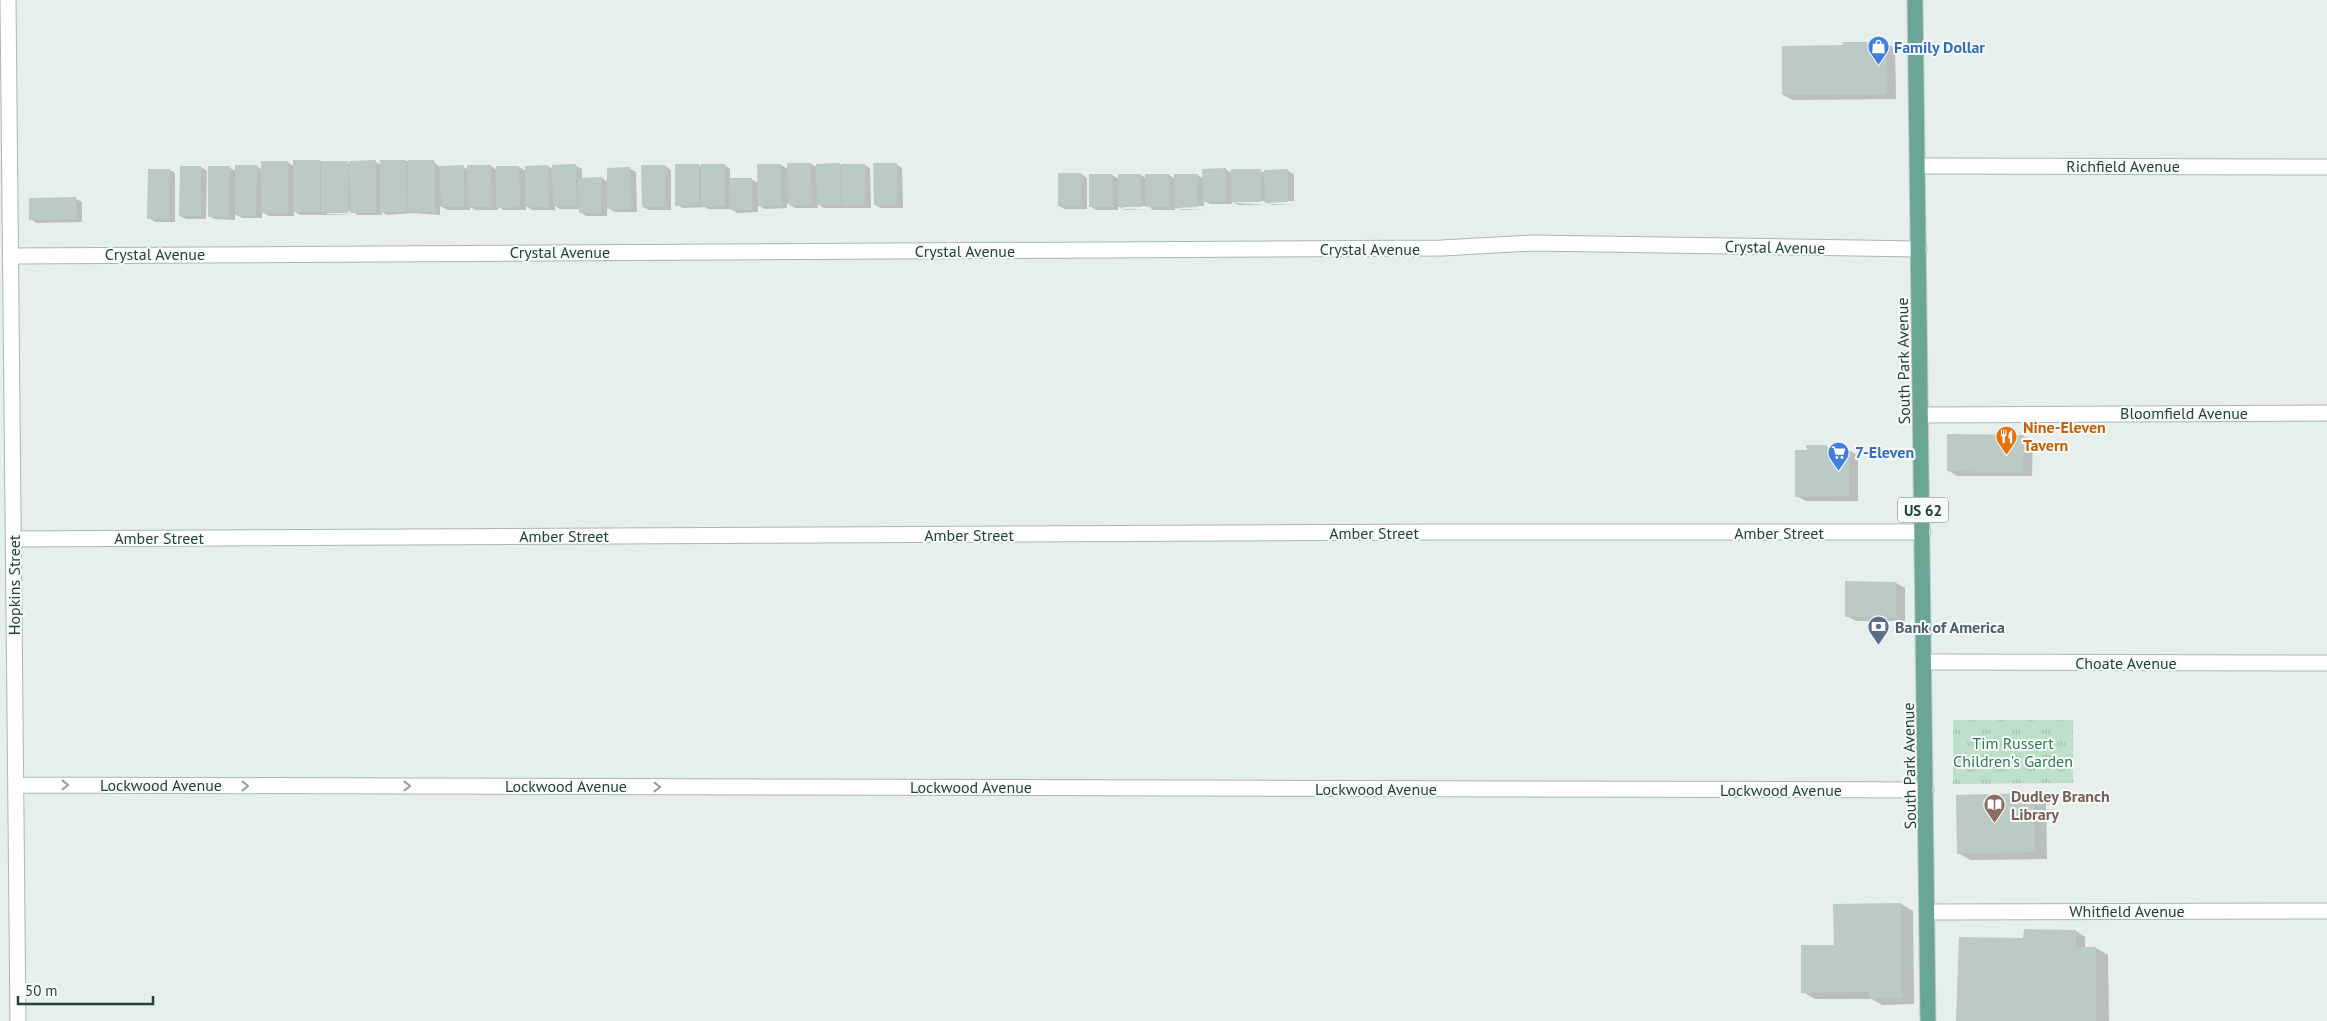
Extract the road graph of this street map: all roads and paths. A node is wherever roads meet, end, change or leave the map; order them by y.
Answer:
1 (8, 0) edge
2 (1915, 0) edge
3 (1918, 166) junction
4 (2327, 167) edge
5 (1920, 250) junction
6 (11, 256) junction
7 (2327, 413) edge
8 (1922, 414) junction
9 (1923, 532) junction
10 (14, 539) junction
11 (1925, 662) junction
12 (2327, 663) edge
13 (16, 785) junction
14 (1926, 790) junction
15 (2327, 911) edge
16 (1928, 912) junction
17 (18, 1021) edge
18 (1928, 1021) edge

1 - 6 street, Hopkins Street
2 - 3 main road, South Park Avenue / US 62
3 - 4 street, Richfield Avenue
3 - 5 main road, South Park Avenue / US 62
5 - 6 street, Crystal Avenue
5 - 8 main road, South Park Avenue / US 62
6 - 10 street, Hopkins Street
7 - 8 street, Bloomfield Avenue
8 - 9 main road, South Park Avenue / US 62
9 - 10 street, Amber Street
9 - 11 main road, South Park Avenue / US 62
10 - 13 street, Hopkins Street
11 - 12 street, Choate Avenue
11 - 14 main road, South Park Avenue / US 62
13 -> 14 street, Lockwood Avenue
13 - 17 street, Hopkins Street
14 - 16 main road, South Park Avenue / US 62
15 - 16 street, Whitfield Avenue
16 - 18 main road, South Park Avenue / US 62

